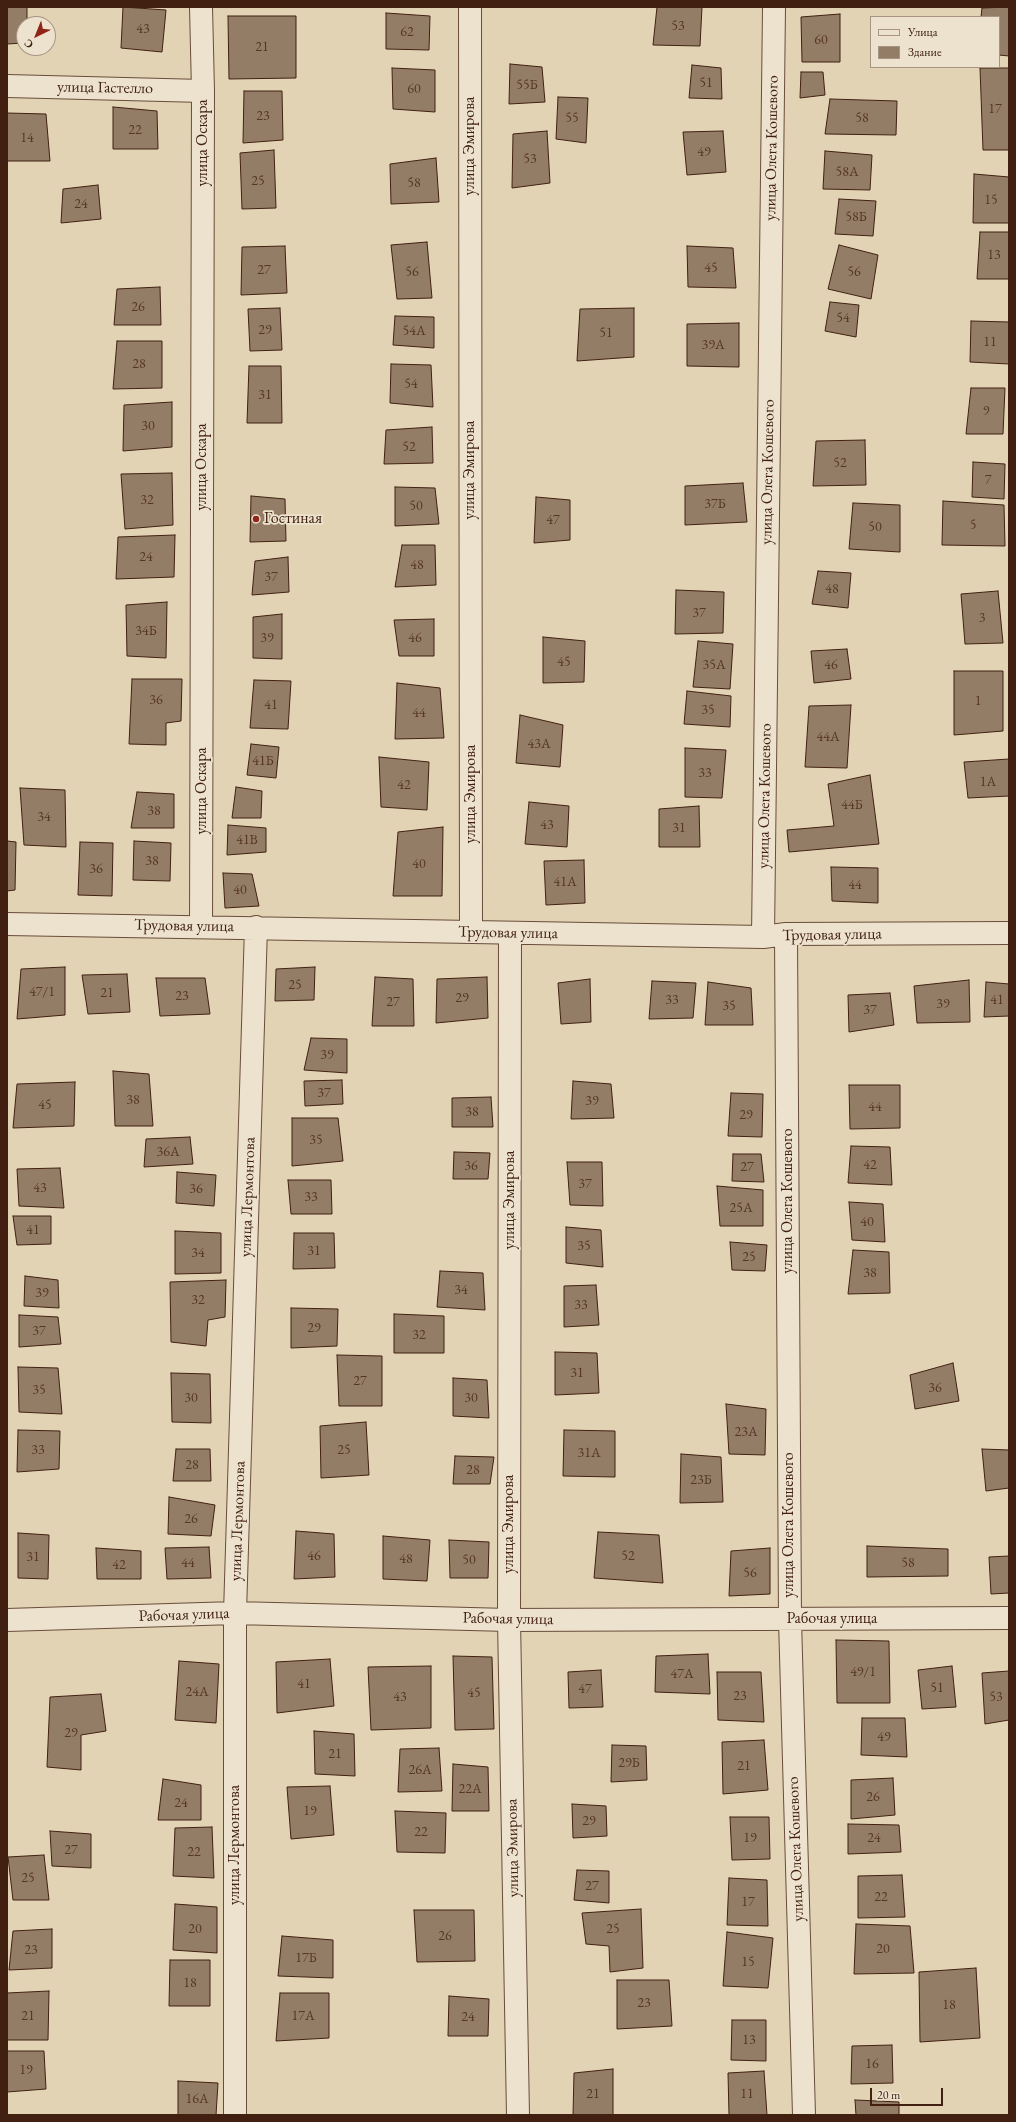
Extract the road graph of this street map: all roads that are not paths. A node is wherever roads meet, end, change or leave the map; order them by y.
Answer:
1 (201, 7) edge
2 (470, 7) edge
3 (774, 7) edge
4 (7, 86) edge
5 (203, 91) junction
6 (7, 924) edge
7 (202, 926) junction
8 (256, 927) junction
9 (471, 932) junction
10 (510, 933) junction
11 (1009, 933) edge
12 (786, 934) junction
13 (763, 937) junction
14 (235, 1613) junction
15 (1009, 1618) edge
16 (7, 1620) edge
17 (509, 1620) junction
18 (790, 1620) junction
19 (235, 2115) edge
20 (518, 2115) edge
21 (804, 2115) edge

1 - 5 street, улица Оскара
2 - 9 street, улица Эмирова
3 - 13 street, улица Олега Кошевого
4 - 5 street, улица Гастелло
5 - 7 street, улица Оскара
6 - 7 street, Трудовая улица
7 - 8 street, Трудовая улица
8 - 9 street, Трудовая улица
8 - 14 street, улица Лермонтова
9 - 10 street, Трудовая улица
10 - 13 street, Трудовая улица
10 - 17 street, улица Эмирова
11 - 12 street, Трудовая улица
12 - 13 street, Трудовая улица
12 - 18 street, улица Олега Кошевого
14 - 16 street, Рабочая улица
14 - 17 street, Рабочая улица
14 - 19 street, улица Лермонтова
15 - 18 street, Рабочая улица
17 - 18 street, Рабочая улица
17 - 20 street, улица Эмирова
18 - 21 street, улица Олега Кошевого

